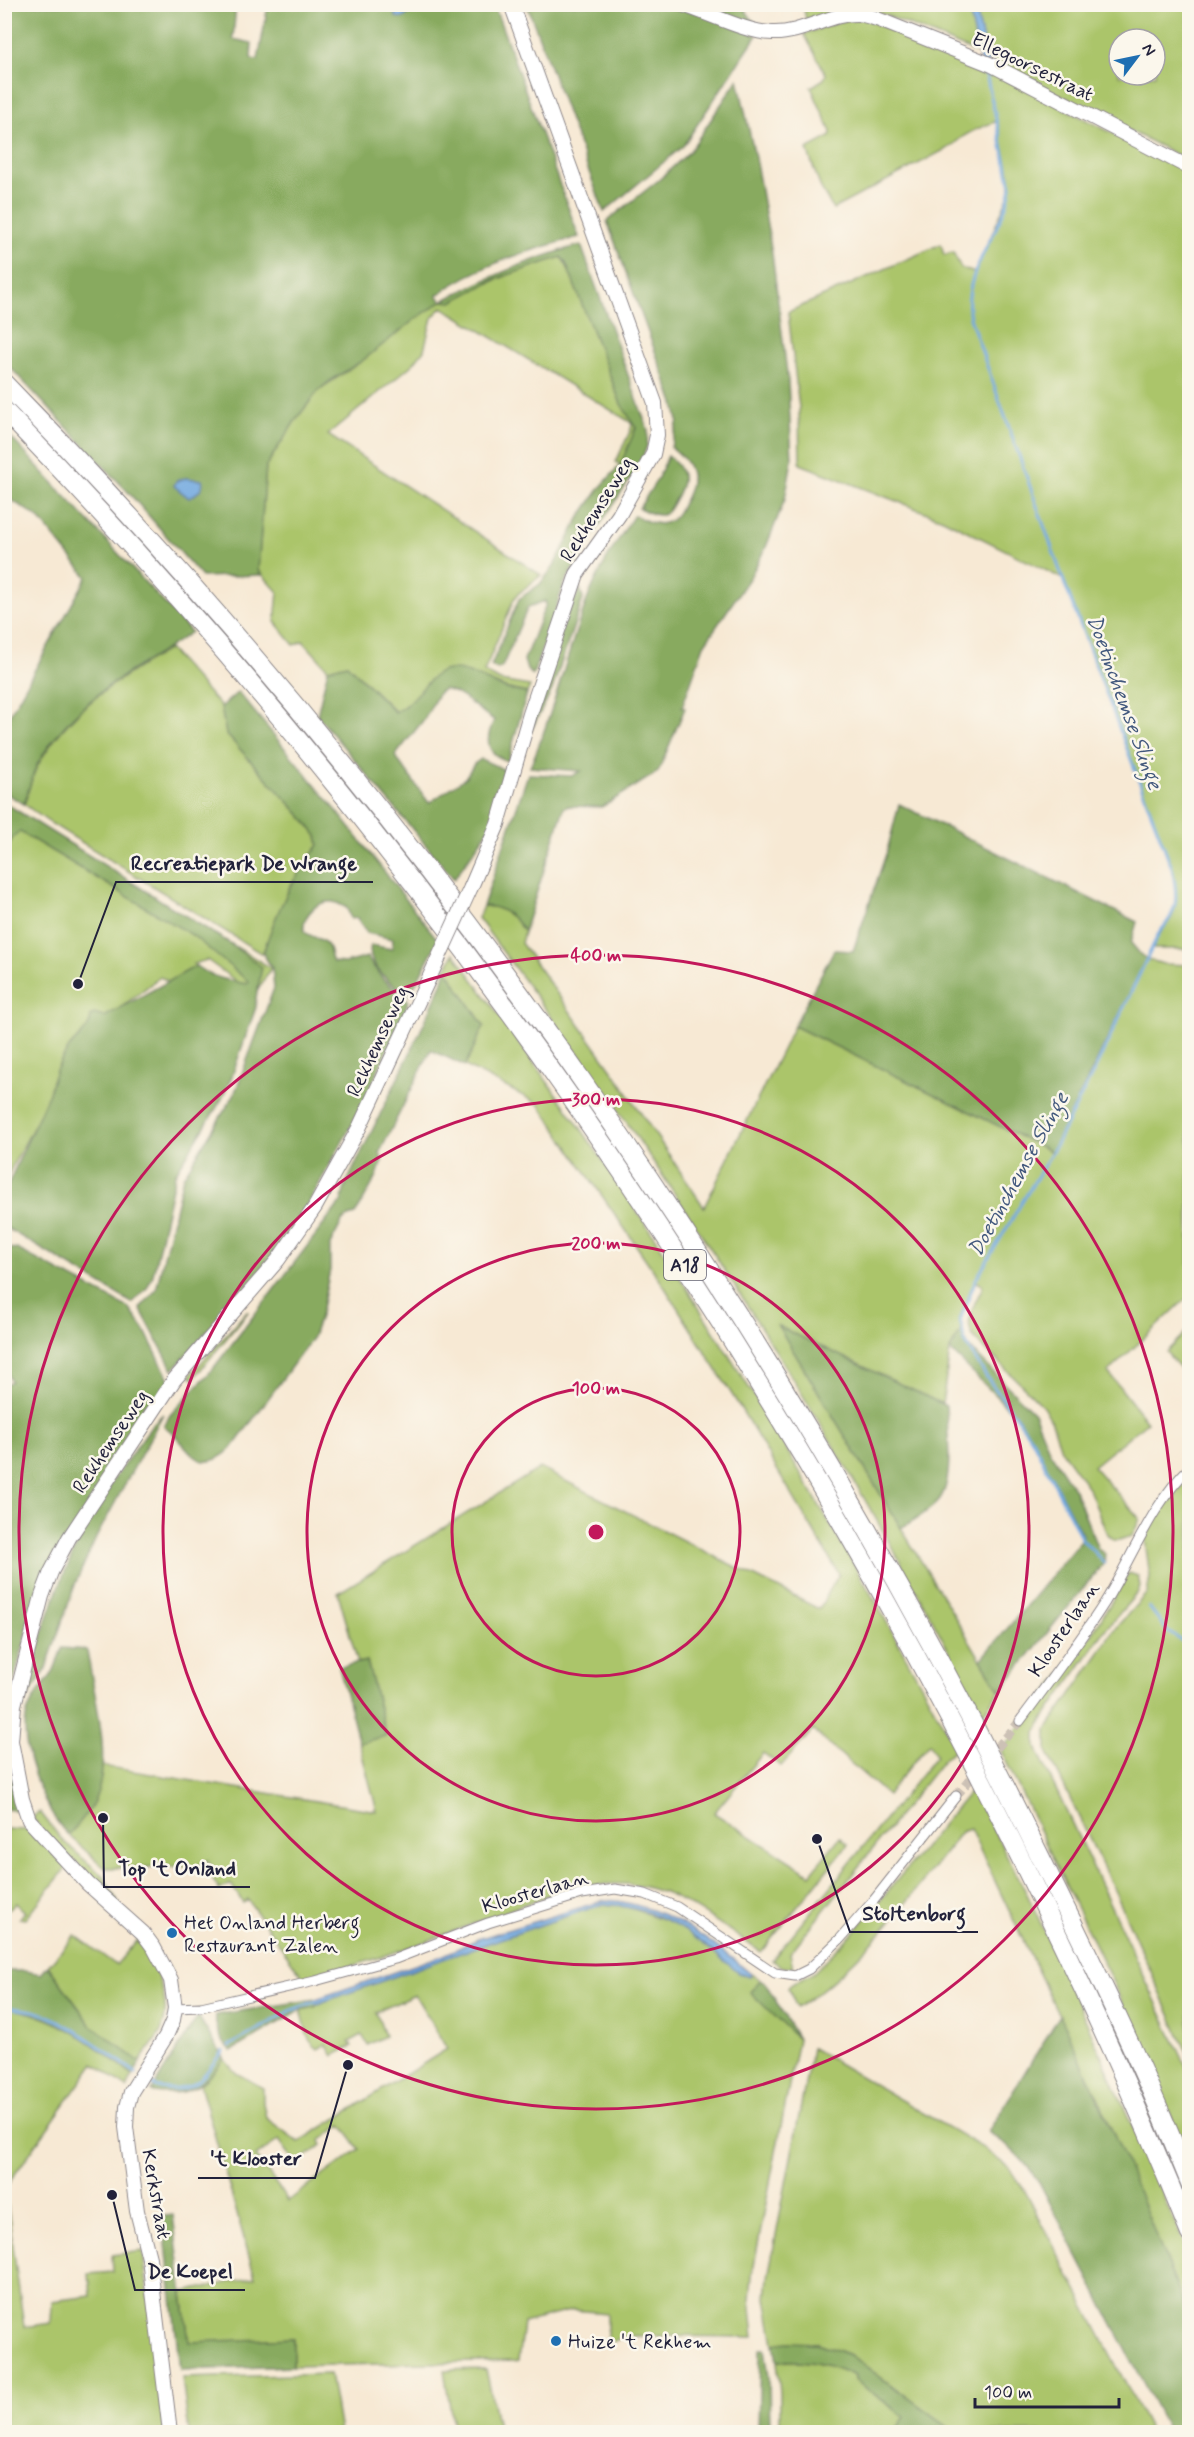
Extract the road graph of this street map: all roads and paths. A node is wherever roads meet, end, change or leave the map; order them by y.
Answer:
1 (511, 4) edge
2 (680, 4) edge
3 (1190, 168) edge
4 (4, 383) edge
5 (4, 410) edge
6 (1190, 1467) edge
7 (1020, 1720) tunnel mouth
8 (956, 1796) tunnel mouth
9 (175, 2008) junction
10 (1190, 2183) edge
11 (1190, 2234) edge
12 (170, 2433) edge

1 - 9 street, Rekhemseweg, bridge
2 - 3 street, Ellegoorsestraat
4 - 10 highway, A18
5 - 11 highway, A18
6 - 7 street, Kloosterlaan
8 - 9 street, Kloosterlaan
9 - 12 street, Kerkstraat

